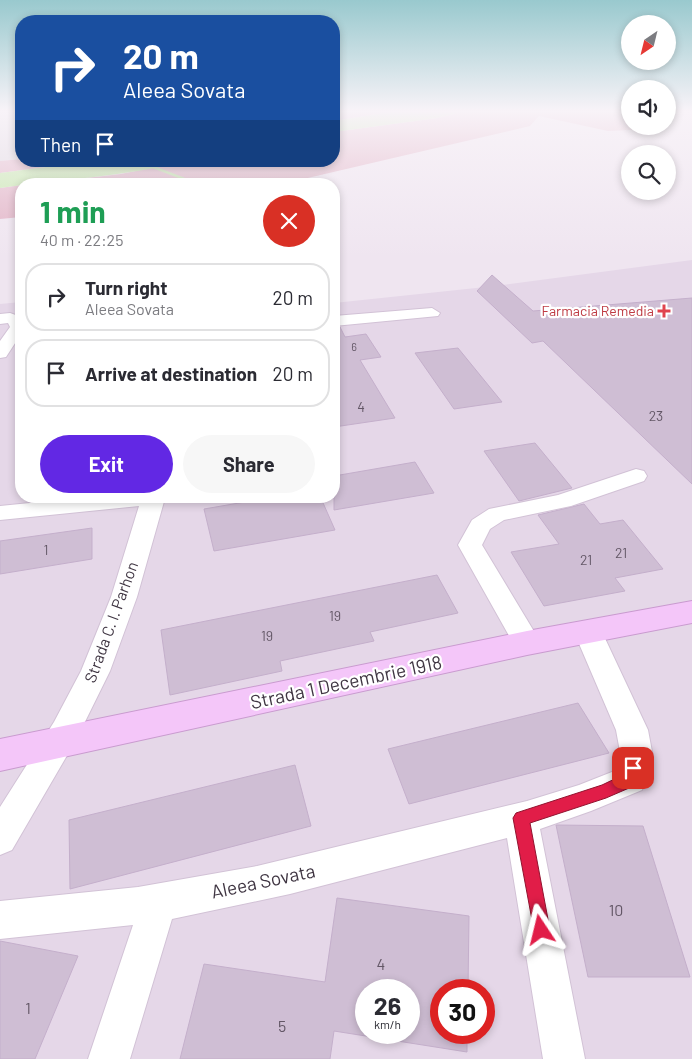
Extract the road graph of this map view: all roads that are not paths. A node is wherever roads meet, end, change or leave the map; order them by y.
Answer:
1 (432, 313) dead end
2 (0, 319) edge
3 (15, 320) edge
4 (340, 321) edge
5 (15, 330) edge
6 (0, 353) edge
7 (636, 476) dead end
8 (96, 503) edge
9 (152, 503) edge
10 (0, 513) edge
11 (692, 612) edge
12 (588, 632) junction
13 (527, 643) junction
14 (59, 744) junction
15 (0, 755) edge
16 (521, 818) junction
17 (0, 838) edge
18 (159, 902) junction
19 (0, 920) edge
20 (109, 1059) edge
21 (564, 1059) edge

1 - 4 street
2 - 3 street
5 - 6 street
7 - 13 street
8 - 10 street
9 - 14 street, Strada C. I. Parhon
11 - 12 main road, Strada 1 Decembrie 1918
12 - 13 main road, Strada 1 Decembrie 1918
12 - 16 street, Aleea Sovata
13 - 14 main road, Strada 1 Decembrie 1918
14 - 15 main road, Strada 1 Decembrie 1918
14 - 17 street, Strada C. I. Parhon
16 - 18 street, Aleea Sovata
16 - 21 street
18 - 19 street, Aleea Sovata
18 - 20 street

